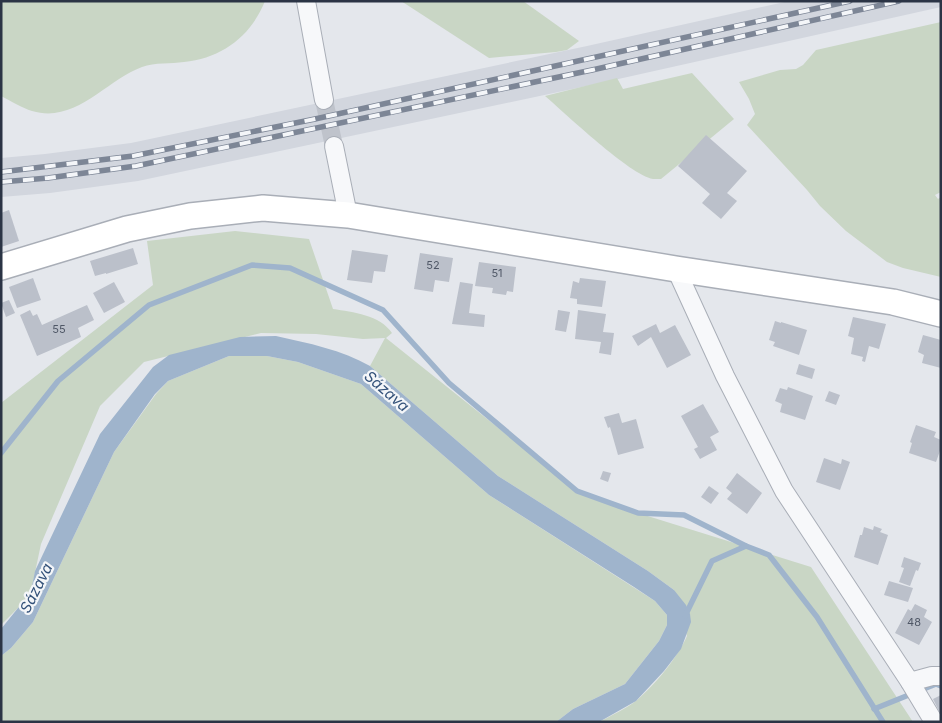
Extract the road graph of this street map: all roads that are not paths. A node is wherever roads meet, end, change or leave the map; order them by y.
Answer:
1 (306, 1) edge
2 (324, 100) tunnel mouth
3 (334, 146) tunnel mouth
4 (348, 215) junction
5 (1, 267) edge
6 (676, 269) junction
7 (941, 314) edge
8 (941, 676) edge
9 (910, 682) junction
10 (934, 722) edge

1 - 2 street
3 - 4 street
4 - 5 street
4 - 6 street
6 - 7 street
6 - 9 street
8 - 9 street
9 - 10 street

